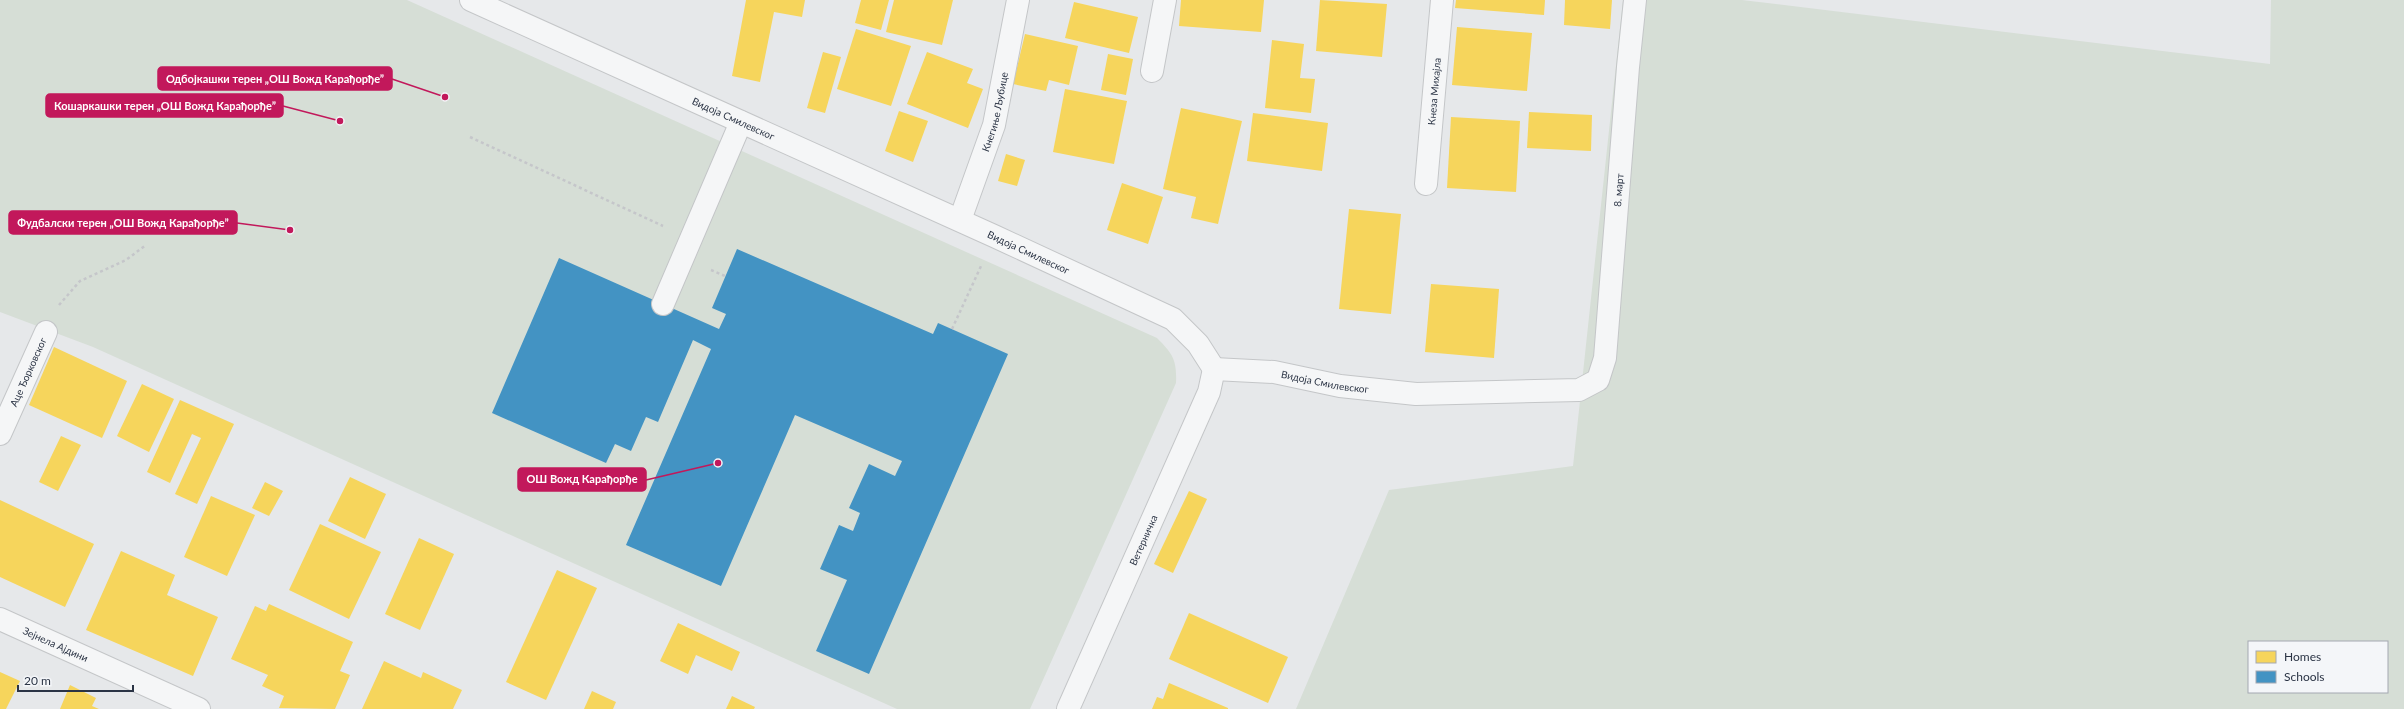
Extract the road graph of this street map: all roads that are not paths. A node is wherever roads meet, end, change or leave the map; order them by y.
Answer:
1 (470, 0) edge
2 (1018, 0) edge
3 (1165, 0) edge
4 (1442, 0) edge
5 (1636, 0) edge
6 (1152, 71) dead end
7 (741, 122) junction
8 (1426, 184) dead end
9 (960, 220) junction
10 (663, 304) dead end
11 (46, 332) road end
12 (1214, 369) junction
13 (1598, 380) joint
14 (0, 434) edge
15 (0, 618) edge
16 (200, 709) edge
17 (1068, 709) edge

1 - 7 street, Видоја Смилевског
2 - 9 street, Кнегиње Љубице
3 - 6 street
4 - 8 street, Кнеза Михајла
5 - 13 street, 8. март
7 - 9 street, Видоја Смилевског
7 - 10 street
9 - 12 street, Видоја Смилевског
11 - 14 street, Аце Ђорковског
12 - 13 street, Видоја Смилевског
12 - 17 street, Ветерничка
15 - 16 street, Зејнела Ајдини

